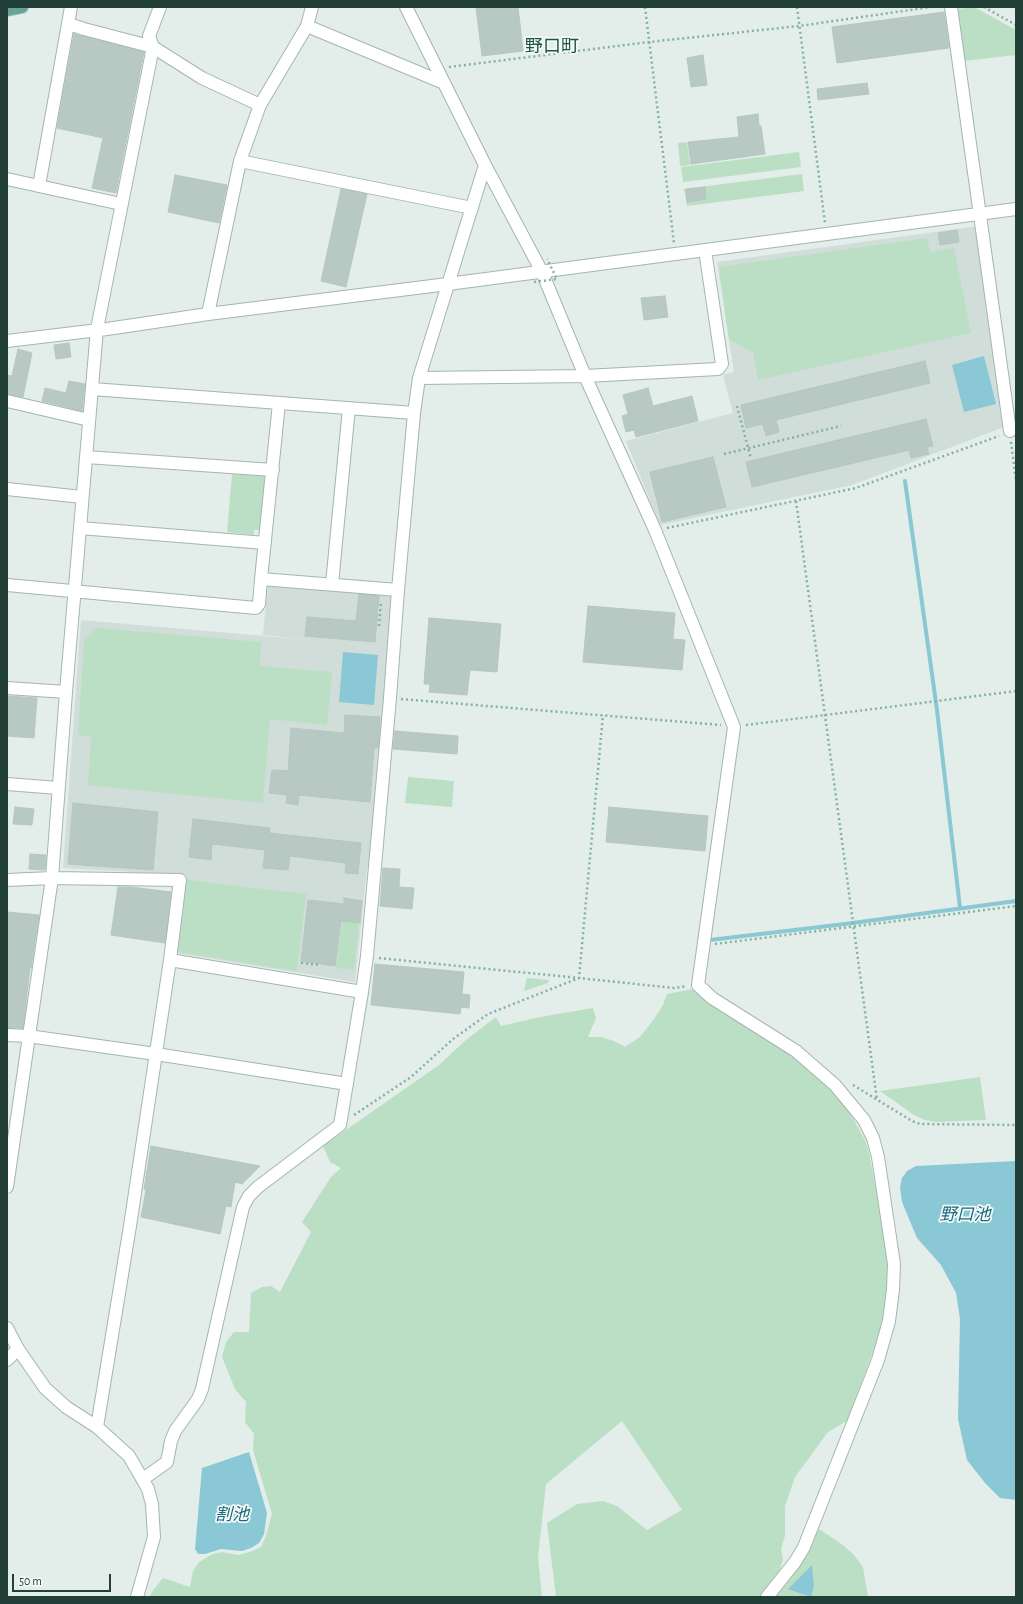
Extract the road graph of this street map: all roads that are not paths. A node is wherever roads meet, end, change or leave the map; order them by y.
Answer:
1 (22, 7) edge
2 (71, 7) edge
3 (160, 7) edge
4 (312, 7) edge
5 (406, 7) edge
6 (951, 7) edge
7 (7, 10) edge
8 (69, 24) junction
9 (307, 26) junction
10 (153, 47) junction
11 (444, 83) junction
12 (260, 105) junction
13 (240, 161) junction
14 (485, 165) junction
15 (7, 179) edge
16 (38, 186) junction
17 (121, 204) junction
18 (472, 208) junction
19 (1016, 209) edge
20 (979, 214) junction
21 (705, 250) junction
22 (542, 272) junction
23 (448, 284) junction
24 (208, 314) junction
25 (97, 329) junction
26 (7, 341) edge
27 (585, 376) junction
28 (419, 378) junction
29 (92, 388) junction
30 (7, 401) edge
31 (279, 403) junction
32 (349, 408) junction
33 (414, 413) junction
34 (90, 420) junction
35 (1010, 432) road end
36 (86, 457) junction
37 (273, 470) junction
38 (7, 489) edge
39 (82, 497) junction
40 (80, 528) junction
41 (265, 543) junction
42 (261, 579) junction
43 (7, 584) edge
44 (332, 584) junction
45 (398, 590) junction
46 (74, 591) junction
47 (7, 688) edge
48 (66, 692) junction
49 (7, 784) edge
50 (58, 788) junction
51 (52, 878) junction
52 (7, 880) edge
53 (170, 960) junction
54 (362, 992) junction
55 (7, 1035) edge
56 (28, 1036) junction
57 (156, 1054) junction
58 (347, 1084) junction
59 (10, 1143) edge
60 (7, 1188) edge
61 (7, 1328) edge
62 (18, 1349) junction
63 (7, 1360) edge
64 (97, 1427) junction
65 (143, 1479) junction
66 (137, 1597) edge
67 (767, 1597) edge

1 - 7 main road
2 - 8 street
3 - 10 street
4 - 9 street
5 - 11 street
6 - 20 street
8 - 10 street
8 - 16 street
9 - 11 street
9 - 12 street
10 - 12 street
10 - 17 street
11 - 14 street
12 - 13 street
13 - 18 street
13 - 24 street
14 - 18 street
14 - 22 street
15 - 16 street
16 - 17 street
17 - 25 street
18 - 23 street
19 - 20 street
20 - 21 street
20 - 35 street
21 - 22 street
21 - 27 street
22 - 23 street
22 - 27 street
23 - 24 street
23 - 28 street
24 - 25 street
25 - 26 street
25 - 29 street
27 - 28 street
27 - 67 street
28 - 33 street
29 - 31 street
29 - 34 street
30 - 34 street
31 - 32 street
31 - 37 street
32 - 33 street
32 - 44 street
33 - 45 street
34 - 36 street
36 - 37 street
36 - 39 street
37 - 41 street
38 - 39 street
39 - 40 street
40 - 41 street
40 - 46 street
41 - 42 street
42 - 44 street
42 - 46 street
43 - 46 street
44 - 45 street
45 - 54 street
46 - 48 street
47 - 48 street
48 - 50 street
49 - 50 street
50 - 51 street
51 - 52 street
51 - 53 street
51 - 56 street
53 - 54 street
53 - 57 street
54 - 58 street
55 - 56 street
56 - 57 street
56 - 59 street
57 - 58 street
57 - 64 street
58 - 65 street
59 - 60 street
61 - 62 street
62 - 63 street
62 - 64 street
64 - 65 street
65 - 66 street

